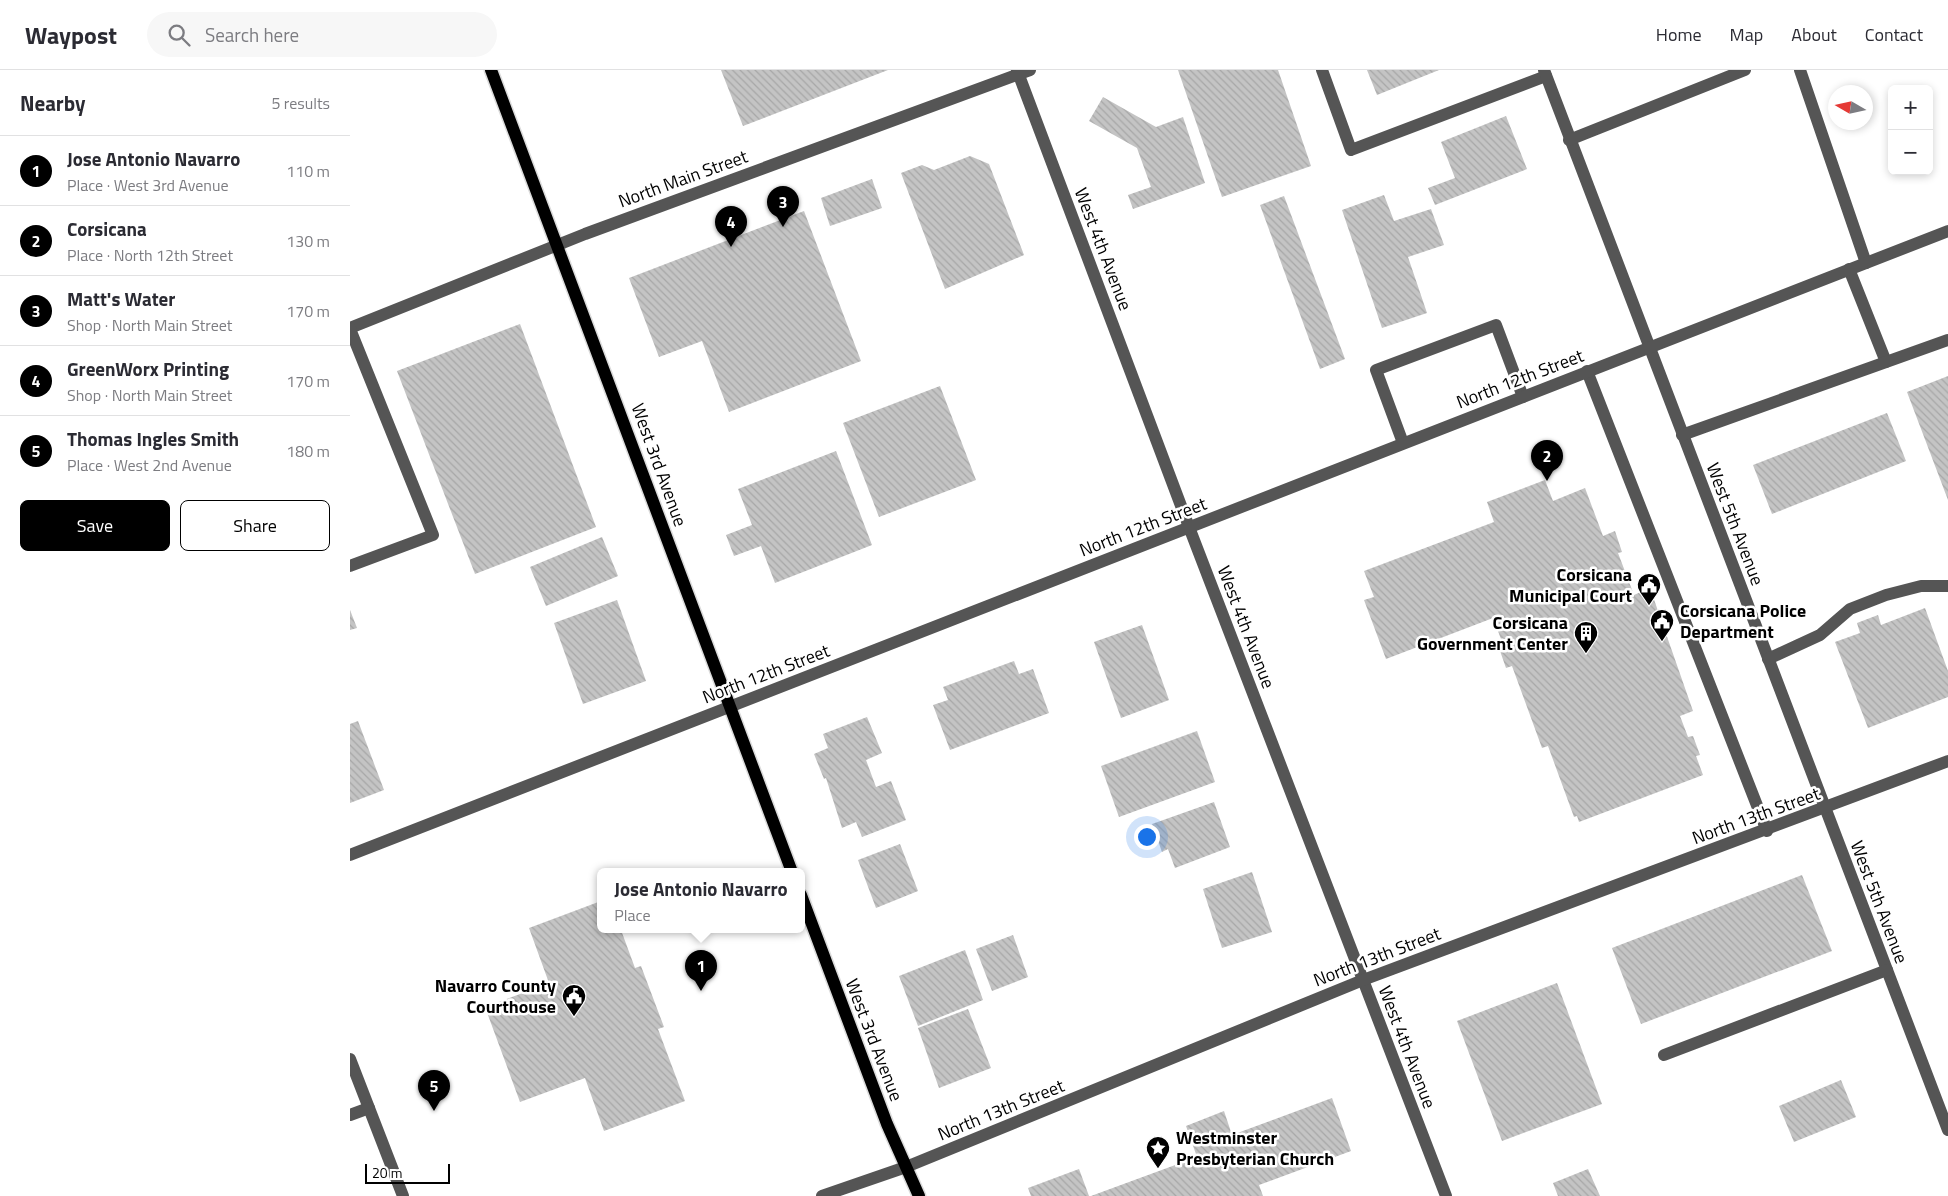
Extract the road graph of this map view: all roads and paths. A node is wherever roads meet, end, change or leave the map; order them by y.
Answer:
1 (490, 70) edge
2 (1322, 70) edge
3 (1745, 70) edge
4 (1800, 70) edge
5 (1022, 72) edge
6 (1545, 73) edge
7 (1569, 140) junction
8 (1948, 231) edge
9 (557, 245) junction
10 (1866, 263) junction
11 (1849, 269) junction
12 (350, 328) edge
13 (1948, 340) edge
14 (1648, 348) junction
15 (1886, 362) junction
16 (1587, 372) junction
17 (1523, 396) junction
18 (1682, 435) junction
19 (1403, 443) junction
20 (1189, 527) junction
21 (350, 566) edge
22 (1948, 586) edge
23 (1768, 659) junction
24 (730, 707) junction
25 (1948, 761) edge
26 (1825, 809) junction
27 (1766, 831) junction
28 (350, 854) edge
29 (790, 868) edge
30 (805, 906) edge
31 (1887, 970) junction
32 (1363, 980) junction
33 (1664, 1055) dead end
34 (350, 1059) edge
35 (369, 1108) junction
36 (350, 1115) edge
37 (1948, 1130) edge
38 (906, 1168) junction
39 (403, 1196) edge
40 (822, 1196) edge
41 (919, 1196) edge
42 (1446, 1196) edge

1 - 9 main road, West 3rd Avenue
2 - 6 street
3 - 7 street
4 - 10 street
5 - 9 street, North Main Street
5 - 20 street, West 4th Avenue
6 - 7 street, West 5th Avenue
7 - 14 street, West 5th Avenue
8 - 10 street, North 12th Street
9 - 12 street, North Main Street
9 - 24 main road, West 3rd Avenue
10 - 11 street, North 12th Street
11 - 14 street, North 12th Street
11 - 15 street
12 - 21 street
13 - 15 street
14 - 16 street, North 12th Street
14 - 18 street, West 5th Avenue
15 - 18 street
16 - 17 street, North 12th Street
16 - 27 street
17 - 19 street, North 12th Street
17 - 19 street
18 - 23 street, West 5th Avenue
19 - 20 street, North 12th Street
20 - 24 street, North 12th Street
20 - 32 street, West 4th Avenue
22 - 23 street
23 - 26 street, West 5th Avenue
24 - 28 street, North 12th Street
24 - 29 main road, West 3rd Avenue
25 - 26 street, North 13th Street
26 - 27 street, North 13th Street
26 - 31 street, West 5th Avenue
27 - 32 street, North 13th Street
30 - 38 main road, West 3rd Avenue
31 - 33 street
31 - 37 street, West 5th Avenue
32 - 38 street, North 13th Street
32 - 42 street, West 4th Avenue
34 - 35 street
35 - 36 street
35 - 39 street
38 - 40 street, North 13th Street
38 - 41 main road, West 3rd Avenue

